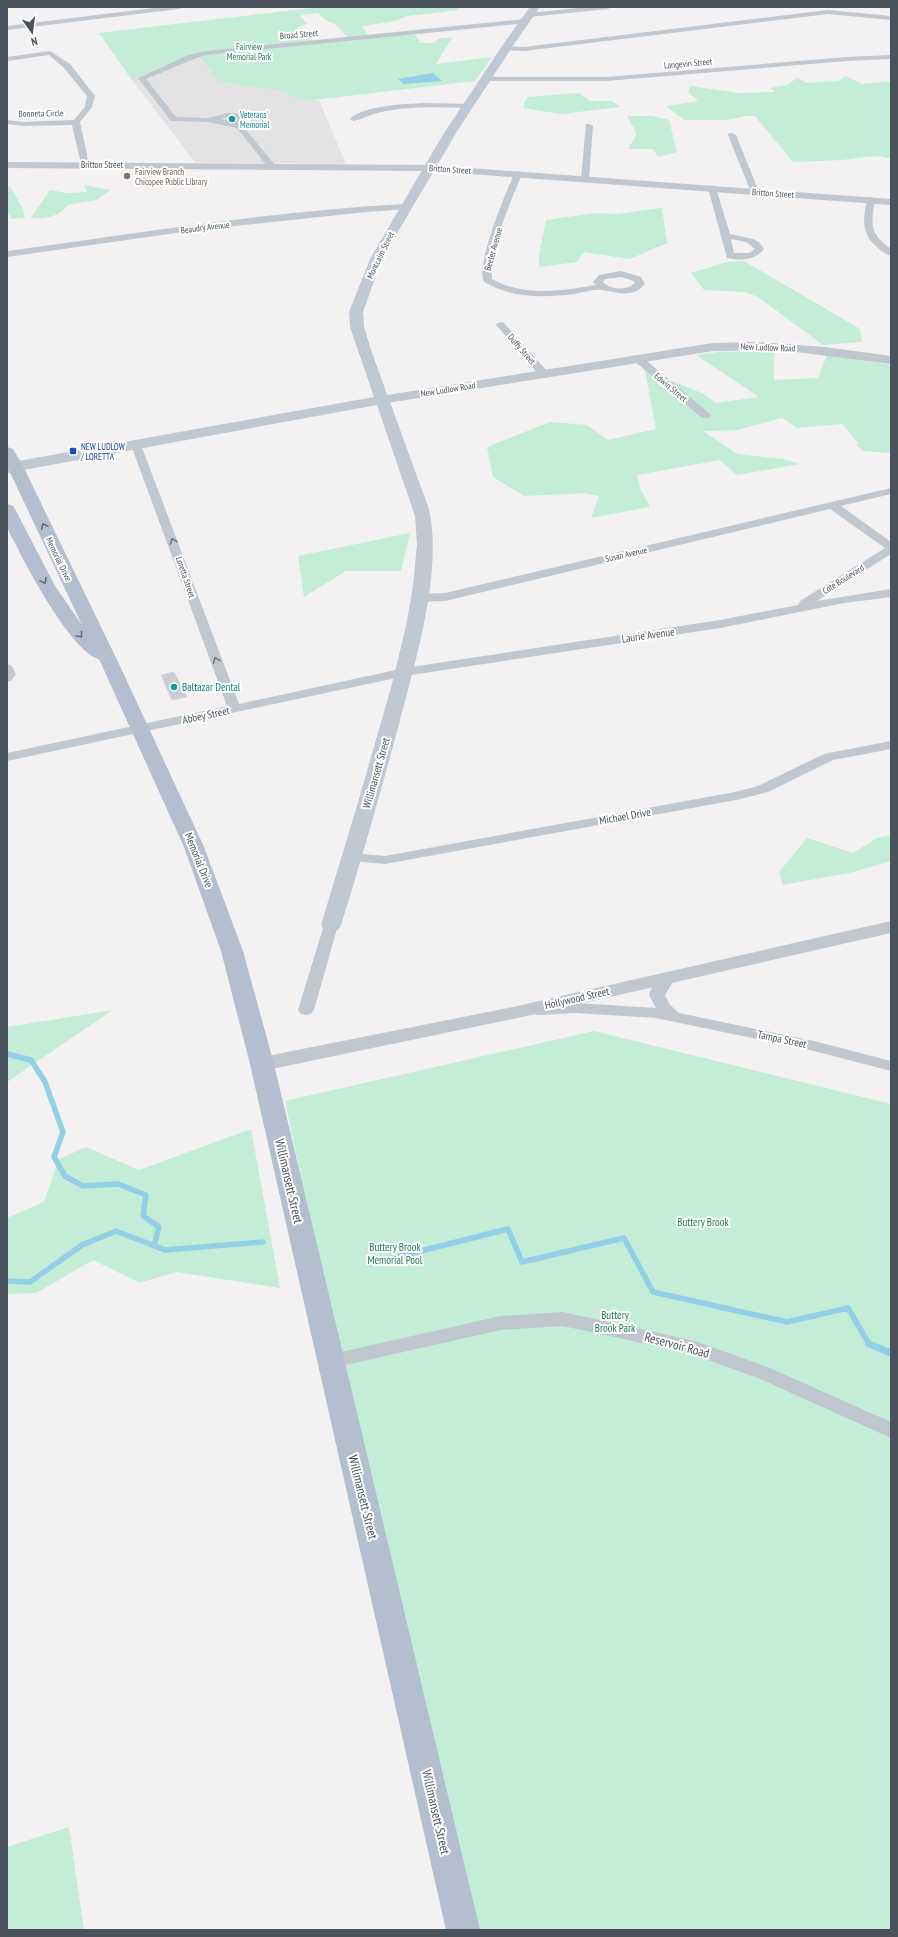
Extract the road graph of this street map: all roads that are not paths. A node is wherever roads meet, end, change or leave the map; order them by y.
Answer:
1 (179, 7) edge
2 (608, 7) edge
3 (530, 14) edge
4 (891, 18) edge
5 (8, 26) edge
6 (505, 48) junction
7 (891, 57) edge
8 (7, 59) edge
9 (486, 79) junction
10 (468, 106) junction
11 (354, 119) dead end
12 (7, 122) edge
13 (76, 122) junction
14 (589, 126) dead end
15 (732, 135) dead end
16 (85, 164) junction
17 (7, 165) edge
18 (271, 166) junction
19 (430, 168) junction
20 (518, 174) junction
21 (585, 179) junction
22 (712, 188) junction
23 (755, 192) junction
24 (871, 200) junction
25 (891, 202) edge
26 (405, 206) junction
27 (726, 236) dead end
28 (7, 254) edge
29 (891, 254) edge
30 (603, 287) dead end
31 (501, 326) dead end
32 (637, 358) junction
33 (891, 360) edge
34 (543, 373) junction
35 (381, 400) junction
36 (706, 416) dead end
37 (136, 445) junction
38 (10, 462) edge
39 (891, 490) edge
40 (832, 505) junction
41 (7, 509) edge
42 (425, 531) joint
43 (891, 548) edge
44 (891, 593) edge
45 (420, 598) junction
46 (794, 610) junction
47 (111, 666) junction
48 (7, 668) edge
49 (404, 672) junction
50 (7, 678) edge
51 (235, 709) junction
52 (140, 730) junction
53 (891, 745) edge
54 (7, 757) edge
55 (352, 857) junction
56 (331, 925) joint
57 (891, 927) edge
58 (668, 977) junction
59 (306, 1010) dead end
60 (513, 1013) junction
61 (673, 1016) junction
62 (262, 1064) junction
63 (891, 1066) edge
64 (332, 1361) junction
65 (891, 1430) edge
66 (463, 1930) edge

1 - 5 street
2 - 3 street
3 - 6 main road, Montcalm Street
3 - 18 street, Broad Street
4 - 6 street
6 - 9 main road, Montcalm Street
7 - 9 street, Langevin Street
8 - 13 street
9 - 10 main road, Montcalm Street
10 - 11 street
10 - 19 main road, Montcalm Street
12 - 13 street, Bonneta Circle
13 - 16 street
14 - 21 street
15 - 23 street
16 - 17 street, Britton Street
16 - 18 street, Britton Street
18 - 19 street, Britton Street
19 - 20 street, Britton Street
19 - 26 main road, Montcalm Street
20 - 21 street, Britton Street
20 - 30 street, Beeler Avenue
21 - 22 street, Britton Street
22 - 23 street, Britton Street
22 - 27 street
23 - 24 street, Britton Street
24 - 25 street, Britton Street
24 - 29 street
26 - 28 street, Beaudry Avenue
26 - 35 main road, Montcalm Street
31 - 34 street, Duffy Street
32 - 33 street, New Ludlow Road
32 - 34 street, New Ludlow Road
32 - 36 street, Edwin Street
34 - 35 street, New Ludlow Road
35 - 37 main road, New Ludlow Road
35 - 42 main road, Montcalm Street
37 - 38 main road, New Ludlow Road
51 -> 37 street, Loretta Street
47 -> 38 main road, Memorial Drive
39 - 40 street, Susan Avenue
40 - 43 street
40 - 45 street, Susan Avenue
41 -> 47 main road, Memorial Drive
42 - 45 main road, Willimansett Street
43 - 46 street, Cote Boulevard
44 - 46 street, Laurie Avenue
45 - 49 main road, Willimansett Street
46 - 49 street, Laurie Avenue
47 - 52 main road, Memorial Drive
48 - 50 street
49 - 51 street, Abbey Street
49 - 55 main road, Willimansett Street
51 - 52 street, Abbey Street
52 - 54 street, Abbey Street
52 - 62 main road, Memorial Drive
53 - 55 street, Michael Drive
55 - 56 main road, Willimansett Street
56 - 59 street, Willimansett Street
57 - 58 street, Hollywood Street
58 - 60 street, Hollywood Street
58 - 61 street
60 - 61 street, Tampa Street
60 - 62 street, Hollywood Street
61 - 63 street, Tampa Street
62 - 64 main road, Willimansett Street
64 - 65 street, Reservoir Road
64 - 66 main road, Willimansett Street

